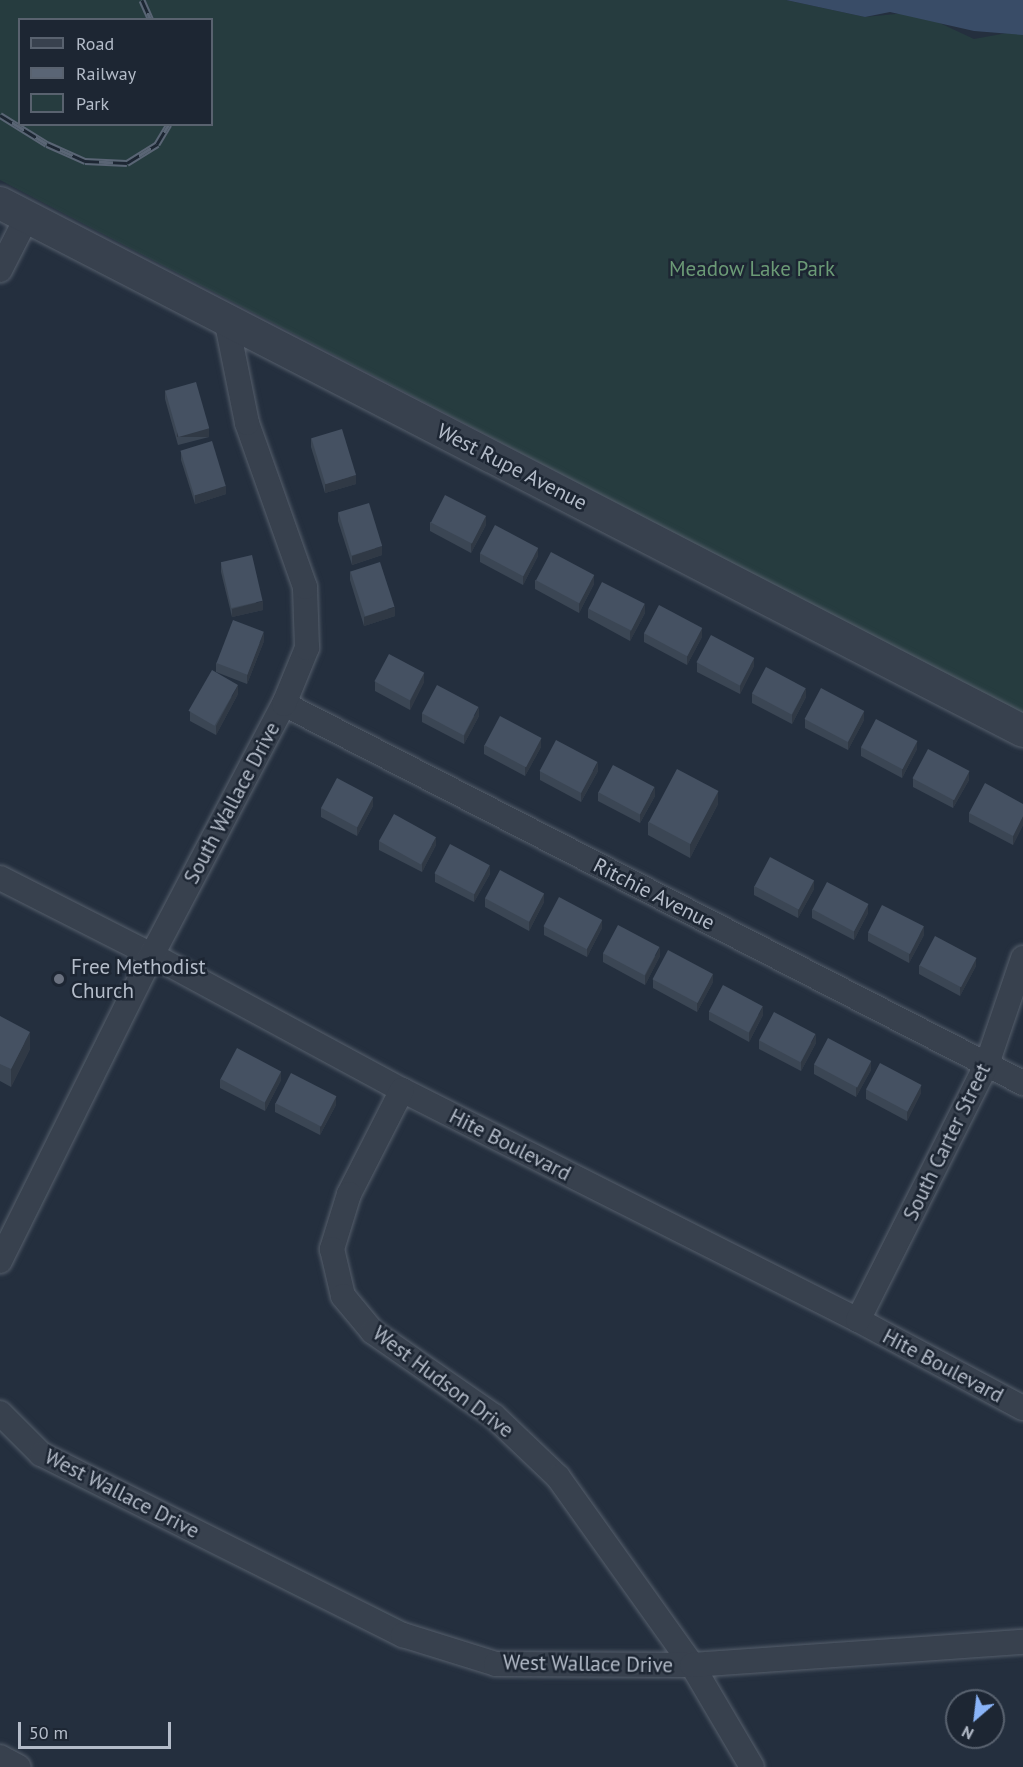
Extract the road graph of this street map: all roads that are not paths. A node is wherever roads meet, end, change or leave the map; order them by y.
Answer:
1 (13, 210) edge
2 (0, 270) edge
3 (226, 319) junction
4 (284, 704) junction
5 (1023, 731) edge
6 (0, 878) edge
7 (152, 955) junction
8 (1023, 958) edge
9 (987, 1064) junction
10 (1023, 1083) edge
11 (402, 1090) junction
12 (0, 1261) edge
13 (858, 1320) junction
14 (1023, 1408) edge
15 (0, 1413) edge
16 (1023, 1642) edge
17 (692, 1665) junction
18 (0, 1757) edge
19 (19, 1767) edge
20 (752, 1767) edge

1 - 2 street
1 - 3 street, West Rupe Avenue
3 - 4 street, South Wallace Drive
3 - 5 street, West Rupe Avenue
4 - 7 street, South Wallace Drive
4 - 9 street, Ritchie Avenue
6 - 7 street, Hite Boulevard
7 - 11 street, Hite Boulevard
7 - 12 street, South Wallace Drive
8 - 9 street, South Carter Street
9 - 10 street, Ritchie Avenue
9 - 13 street, South Carter Street
11 - 13 street, Hite Boulevard
11 - 17 street, West Hudson Drive
13 - 14 street, Hite Boulevard
15 - 17 street, West Wallace Drive
16 - 17 street, West Wallace Drive
17 - 20 street, West Hudson Drive
18 - 19 street

